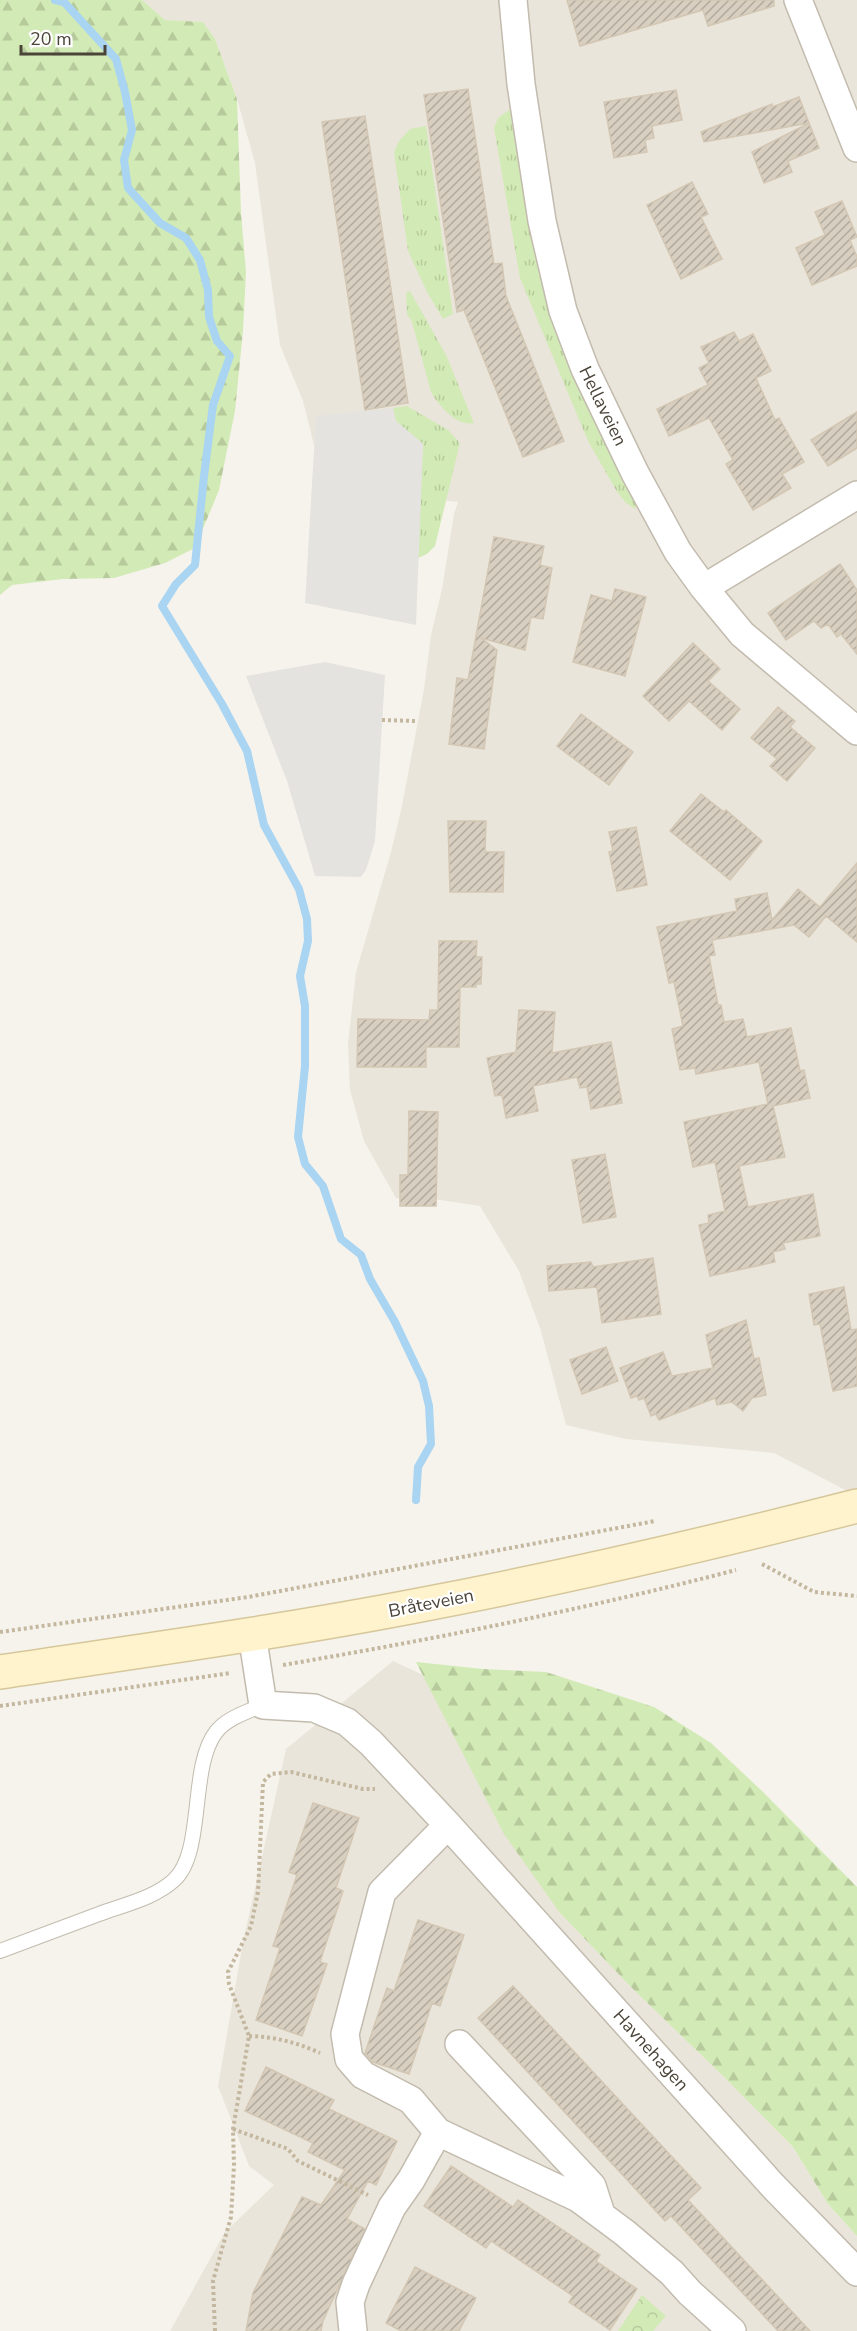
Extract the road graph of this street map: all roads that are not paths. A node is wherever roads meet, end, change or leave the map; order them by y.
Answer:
1 (513, 0) edge
2 (798, 0) edge
3 (857, 148) edge
4 (857, 495) edge
5 (704, 588) junction
6 (857, 731) edge
7 (857, 1506) edge
8 (252, 1634) junction
9 (0, 1672) edge
10 (263, 1705) junction
11 (448, 1825) junction
12 (0, 1952) edge
13 (459, 2044) dead end
14 (438, 2132) junction
15 (602, 2216) junction
16 (857, 2272) edge
17 (353, 2331) edge
18 (732, 2331) edge

1 - 5 street, Hellaveien
2 - 3 street
4 - 5 street
5 - 6 street, Hellaveien
7 - 8 main road, Bråteveien
8 - 9 main road, Bråteveien
8 - 10 street
10 - 11 street, Havnehagen
10 - 12 lane
11 - 14 street
11 - 16 street, Havnehagen
13 - 15 street
14 - 15 street
14 - 17 street
15 - 18 street

